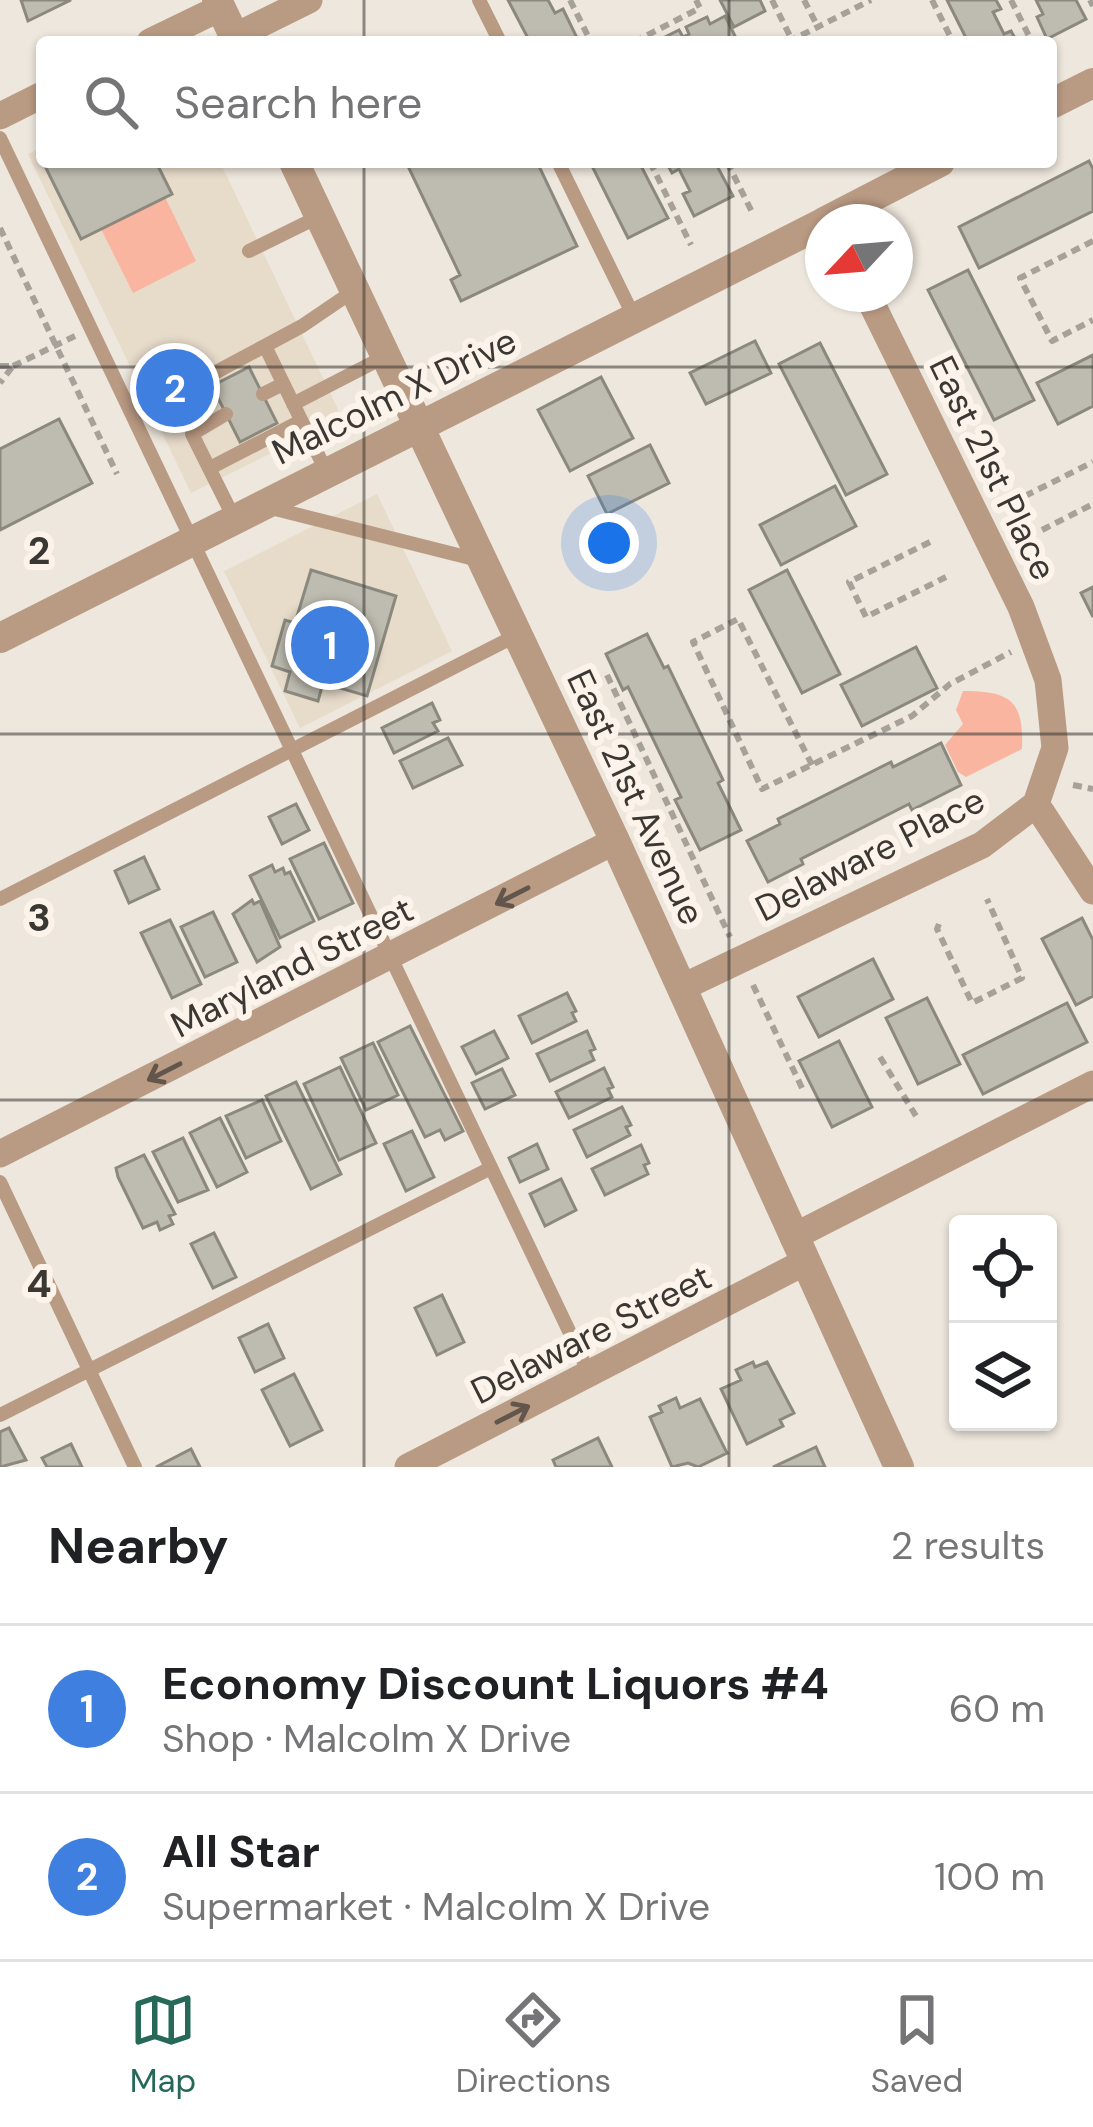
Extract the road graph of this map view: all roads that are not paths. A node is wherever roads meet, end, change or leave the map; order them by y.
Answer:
1 (309, 0) edge
2 (479, 0) edge
3 (218, 4) edge
4 (161, 36) edge
5 (233, 36) edge
6 (242, 36) edge
7 (497, 36) edge
8 (1093, 83) edge
9 (36, 98) edge
10 (1057, 101) edge
11 (0, 116) edge
12 (0, 138) edge
13 (297, 168) edge
14 (561, 168) edge
15 (929, 168) edge
16 (860, 204) edge
17 (320, 216) junction
18 (805, 232) edge
19 (249, 251) dead end
20 (356, 290) junction
21 (876, 312) edge
22 (635, 320) junction
23 (265, 346) junction
24 (386, 356) junction
25 (283, 384) junction
26 (263, 394) dead end
27 (293, 404) junction
28 (226, 414) dead end
29 (301, 421) junction
30 (419, 427) junction
31 (192, 434) junction
32 (210, 468) junction
33 (328, 473) junction
34 (248, 513) junction
35 (193, 542) junction
36 (482, 561) junction
37 (518, 635) junction
38 (0, 638) edge
39 (1055, 748) joint
40 (292, 750) junction
41 (1036, 803) junction
42 (615, 841) junction
43 (1093, 891) edge
44 (0, 899) edge
45 (393, 957) junction
46 (681, 988) junction
47 (1093, 1084) edge
48 (0, 1154) edge
49 (490, 1168) junction
50 (0, 1182) edge
51 (799, 1249) junction
52 (89, 1370) junction
53 (590, 1376) junction
54 (0, 1415) edge
55 (135, 1467) edge
56 (409, 1467) edge
57 (899, 1467) edge

1 - 6 street
2 - 7 lane
3 - 4 street
3 - 5 street
8 - 10 street
9 - 11 street
12 - 35 lane
13 - 17 street, East 21st Avenue
14 - 22 lane
15 - 16 street, Malcolm X Drive
17 - 19 lane
17 - 20 street, East 21st Avenue
18 - 22 street, Malcolm X Drive
20 - 23 lane
20 - 24 street, East 21st Avenue
21 - 39 street, East 21st Place
22 - 30 street, Malcolm X Drive
23 - 25 lane
23 - 31 lane
24 - 27 lane
24 - 30 street, East 21st Avenue
25 - 26 lane
25 - 27 lane
27 - 29 lane
28 - 31 lane
29 - 32 lane
29 - 33 lane
30 - 33 street, Malcolm X Drive
30 - 36 street, East 21st Avenue
31 - 32 lane
32 - 34 lane
33 - 34 street, Malcolm X Drive
34 - 35 street, Malcolm X Drive
34 - 36 lane
35 - 38 street, Malcolm X Drive
35 - 40 lane
36 - 37 street, East 21st Avenue
37 - 40 lane
37 - 42 street, East 21st Avenue
39 - 41 street, Delaware Place
40 - 44 lane
40 - 45 lane
41 - 43 street
41 - 46 street, Delaware Place
42 -> 45 street, Maryland Street
42 - 46 street, East 21st Avenue
45 -> 48 street, Maryland Street
45 - 49 lane
46 - 51 street, East 21st Avenue
47 - 51 street, Delaware Street
49 - 52 lane
49 - 53 lane
50 - 52 lane
51 - 53 street, Delaware Street
51 - 57 street, East 21st Avenue
52 - 54 lane
52 - 55 lane
56 -> 53 street, Delaware Street

